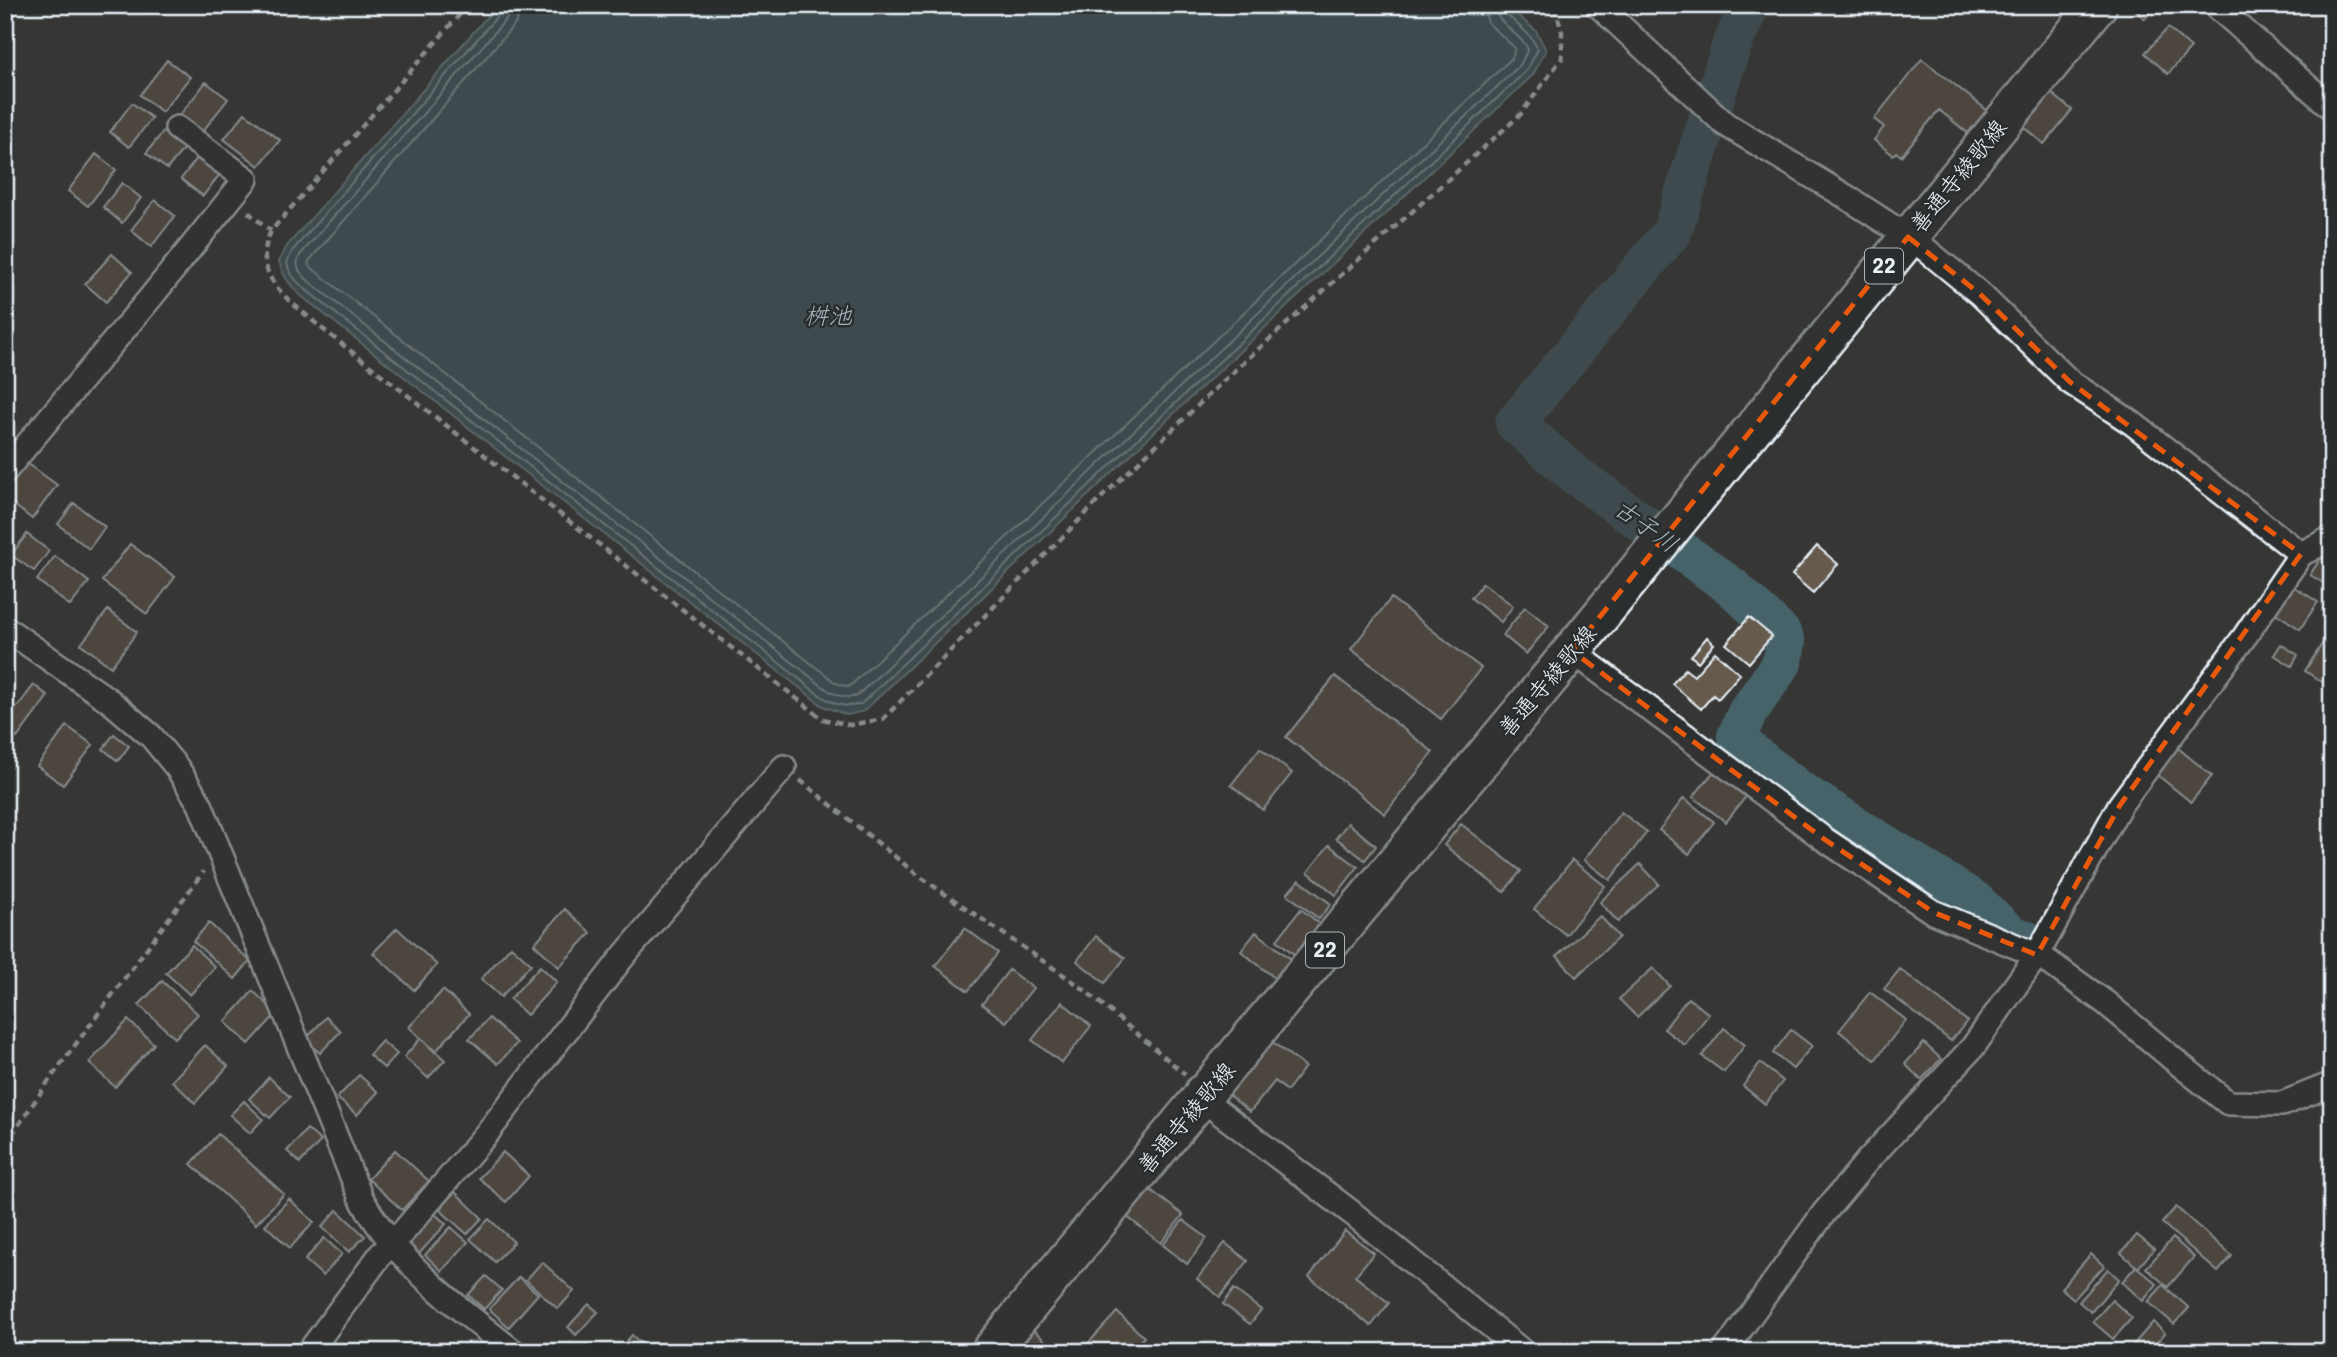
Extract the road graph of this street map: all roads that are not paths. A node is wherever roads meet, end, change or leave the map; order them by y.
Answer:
1 (1598, 5) edge
2 (2098, 5) edge
3 (2215, 5) edge
4 (2332, 108) edge
5 (177, 128) dead end
6 (1908, 237) junction
7 (5, 471) edge
8 (2332, 538) edge
9 (2301, 554) junction
10 (5, 628) edge
11 (1572, 651) junction
12 (784, 767) road end
13 (2037, 955) junction
14 (2332, 1088) edge
15 (1199, 1091) junction
16 (392, 1245) junction
17 (309, 1352) edge
18 (514, 1352) edge
19 (990, 1352) edge
20 (1523, 1352) edge
21 (1724, 1352) edge

1 - 6 street
2 - 6 main road, 善通寺綾歌線 / 22
3 - 4 street
5 - 7 street
6 - 9 street
6 - 11 main road, 善通寺綾歌線 / 22
8 - 9 street
9 - 13 street
10 - 16 street
11 - 13 street
11 - 15 main road, 善通寺綾歌線 / 22
12 - 16 street
13 - 14 street
13 - 21 street
15 - 19 main road, 善通寺綾歌線 / 22
15 - 20 street
16 - 17 street
16 - 18 street

